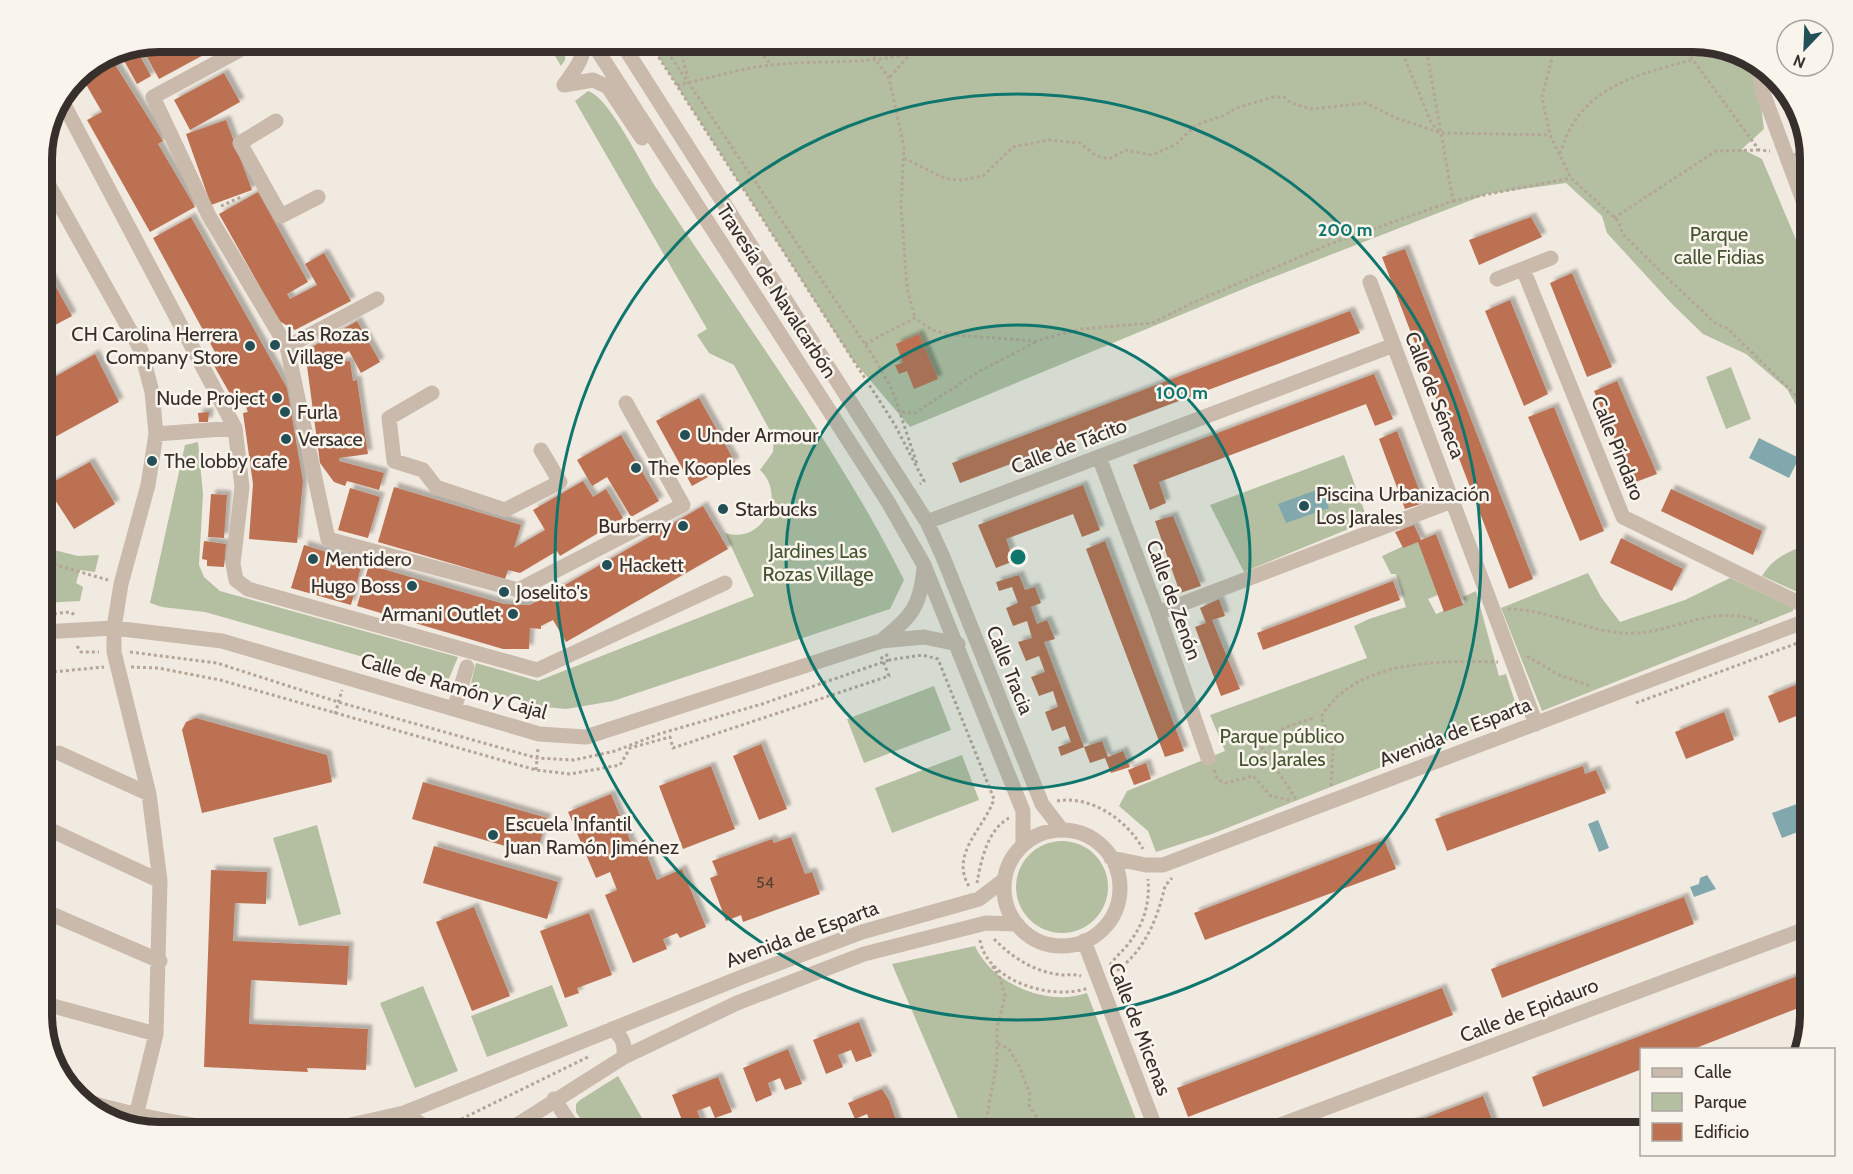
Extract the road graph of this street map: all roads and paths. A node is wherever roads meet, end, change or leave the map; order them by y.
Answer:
1 (1402, 52) edge
2 (1427, 52) edge
3 (1553, 52) edge
4 (1686, 52) edge
5 (234, 53) edge
6 (582, 53) edge
7 (599, 53) edge
8 (628, 53) edge
9 (656, 53) edge
10 (669, 53) edge
11 (681, 53) edge
12 (761, 53) edge
13 (870, 53) edge
14 (906, 53) edge
15 (914, 53) edge
16 (910, 54) junction
17 (875, 60) junction
18 (1691, 60) junction
19 (771, 65) junction
20 (1759, 75) edge
21 (889, 78) junction
22 (689, 83) junction
23 (677, 86) junction
24 (66, 108) edge
25 (276, 121) dead end
26 (1441, 133) junction
27 (1550, 135) junction
28 (1758, 150) junction
29 (663, 152) junction
30 (1560, 155) junction
31 (1800, 157) edge
32 (904, 158) junction
33 (1788, 159) junction
34 (1571, 178) junction
35 (1800, 192) edge
36 (53, 193) edge
37 (241, 197) dead end
38 (318, 197) dead end
39 (1453, 201) junction
40 (207, 212) junction
41 (1614, 218) junction
42 (1551, 258) dead end
43 (1523, 269) junction
44 (1497, 279) dead end
45 (1370, 282) dead end
46 (377, 299) dead end
47 (915, 318) junction
48 (1036, 341) junction
49 (865, 344) junction
50 (1394, 345) junction
51 (287, 347) junction
52 (432, 393) dead end
53 (1800, 399) edge
54 (626, 403) dead end
55 (902, 412) junction
56 (235, 428) junction
57 (156, 434) junction
58 (541, 450) dead end
59 (1099, 457) junction
60 (919, 471) junction
61 (908, 491) junction
62 (1452, 501) junction
63 (927, 522) junction
64 (53, 564) edge
65 (924, 565) junction
66 (725, 582) dead end
67 (121, 584) junction
68 (1800, 604) edge
69 (1493, 611) junction
70 (1158, 613) junction
71 (1800, 623) edge
72 (114, 628) junction
73 (53, 631) edge
74 (1780, 631) junction
75 (881, 641) junction
76 (1800, 642) edge
77 (958, 644) junction
78 (1507, 647) junction
79 (1502, 662) dead end
80 (118, 666) junction
81 (466, 667) dead end
82 (53, 672) edge
83 (345, 677) junction
84 (1612, 696) junction
85 (1632, 705) dead end
86 (454, 709) junction
87 (335, 714) dead end
88 (1314, 718) dead end
89 (1536, 724) junction
90 (539, 734) junction
91 (59, 753) dead end
92 (1208, 758) joint
93 (536, 770) dead end
94 (1332, 771) dead end
95 (149, 794) junction
96 (1042, 804) junction
97 (1023, 811) junction
98 (1062, 830) junction
99 (53, 831) edge
100 (1023, 844) junction
101 (1112, 858) junction
102 (1146, 866) junction
103 (1182, 874) dead end
104 (1004, 880) junction
105 (160, 881) junction
106 (979, 899) junction
107 (53, 915) edge
108 (986, 923) junction
109 (1017, 924) junction
110 (1800, 931) edge
111 (1084, 941) junction
112 (160, 961) junction
113 (992, 963) junction
114 (1100, 982) junction
115 (53, 1006) edge
116 (612, 1029) junction
117 (156, 1034) junction
118 (998, 1044) junction
119 (624, 1057) junction
120 (554, 1099) junction
121 (404, 1113) junction
122 (135, 1119) edge
123 (364, 1122) edge
124 (418, 1122) edge
125 (521, 1122) edge
126 (569, 1122) edge
127 (986, 1122) edge
128 (1040, 1122) edge
129 (1153, 1122) edge
130 (1288, 1122) edge

1 - 26 path
2 - 26 path
3 - 27 path
4 - 18 path
5 - 40 street
6 - 29 street
7 - 29 street, Travesía de Navalcarbón
8 - 61 street, Travesía de Navalcarbón
9 - 23 path
10 - 22 path
11 - 22 path
12 - 19 path
13 - 17 path
14 - 16 path
15 - 16 path
16 - 17 path
16 - 21 path
17 - 19 path
17 - 21 path
18 - 28 path
18 - 30 path
19 - 22 path
20 - 33 street
21 - 32 path
22 - 23 path
22 - 49 path
23 - 60 path
24 - 56 street
25 - 38 street
26 - 27 path
26 - 32 path
26 - 39 path
27 - 30 path
28 - 33 path
28 - 41 path
29 - 65 street, Travesía de Navalcarbón
30 - 34 path
31 - 33 street
32 - 47 path
33 - 35 street
34 - 39 path
34 - 41 path
36 - 57 street
37 - 40 path
39 - 48 path
40 - 51 street
41 - 53 path
42 - 43 street
43 - 44 street
43 - 68 street, Calle Píndaro
45 - 50 street, Calle de Séneca
46 - 51 street
47 - 48 path
47 - 49 path
48 - 55 path
49 - 55 path
50 - 59 street, Calle de Tácito
50 - 62 street, Calle de Séneca
51 - 54 street
52 - 58 street
55 - 60 path
56 - 57 street
56 - 66 street
57 - 67 street
59 - 63 street, Calle de Tácito
59 - 70 street, Calle de Zenón
60 - 61 path
61 - 63 street, Travesía de Navalcarbón
62 - 69 street, Calle de Séneca
62 - 70 street
63 - 96 street, Calle Tracia
64 - 67 path
65 - 75 street, Calle de Ramón y Cajal
65 - 77 street, Calle Tracia
67 - 72 street
69 - 74 path
69 - 78 street, Calle de Séneca
70 - 92 street, Calle de Zenón
71 - 74 street, Avenida de Esparta
72 - 73 street, Calle de Ramón y Cajal
72 - 80 street
72 - 83 street, Calle de Ramón y Cajal
74 - 84 street, Avenida de Esparta
75 - 77 street, Calle de Ramón y Cajal
75 - 90 street, Calle de Ramón y Cajal
75 - 106 path
76 - 85 path
77 - 97 street, Calle Tracia
78 - 84 path
78 - 89 street, Calle de Séneca
79 - 94 path
80 - 82 path
80 - 95 street
81 - 86 street
83 - 86 street, Calle de Ramón y Cajal
83 - 87 path
84 - 89 street, Avenida de Esparta
86 - 90 street, Calle de Ramón y Cajal
88 - 92 path
89 - 102 street, Avenida de Esparta
90 - 93 path
91 - 95 street
95 - 105 street
96 - 98 street, Calle Tracia
96 - 102 path
97 - 100 street, Calle Tracia
97 - 106 path
98 - 100 street
98 - 101 street
99 - 105 street
100 - 104 street
101 - 102 street, Avenida de Esparta
101 - 111 street
102 - 114 path
103 - 114 path
104 - 106 street, Avenida de Esparta
104 - 109 street
105 - 112 street
106 - 116 street, Avenida de Esparta
107 - 112 street
108 - 109 street, Avenida de Esparta
108 - 113 path
108 - 114 path
108 - 119 street, Avenida de Esparta
109 - 111 street
110 - 130 street, Calle de Epidauro
111 - 114 street, Calle de Micenas
112 - 117 street
113 - 114 path
113 - 118 path
114 - 129 street, Calle de Micenas
115 - 117 street
116 - 119 street
116 - 121 street, Avenida de Esparta
117 - 122 street
118 - 127 path
118 - 128 path
119 - 120 street, Avenida de Esparta
120 - 125 street, Avenida de Esparta
120 - 126 street
121 - 123 street, Avenida de Esparta
121 - 124 street

